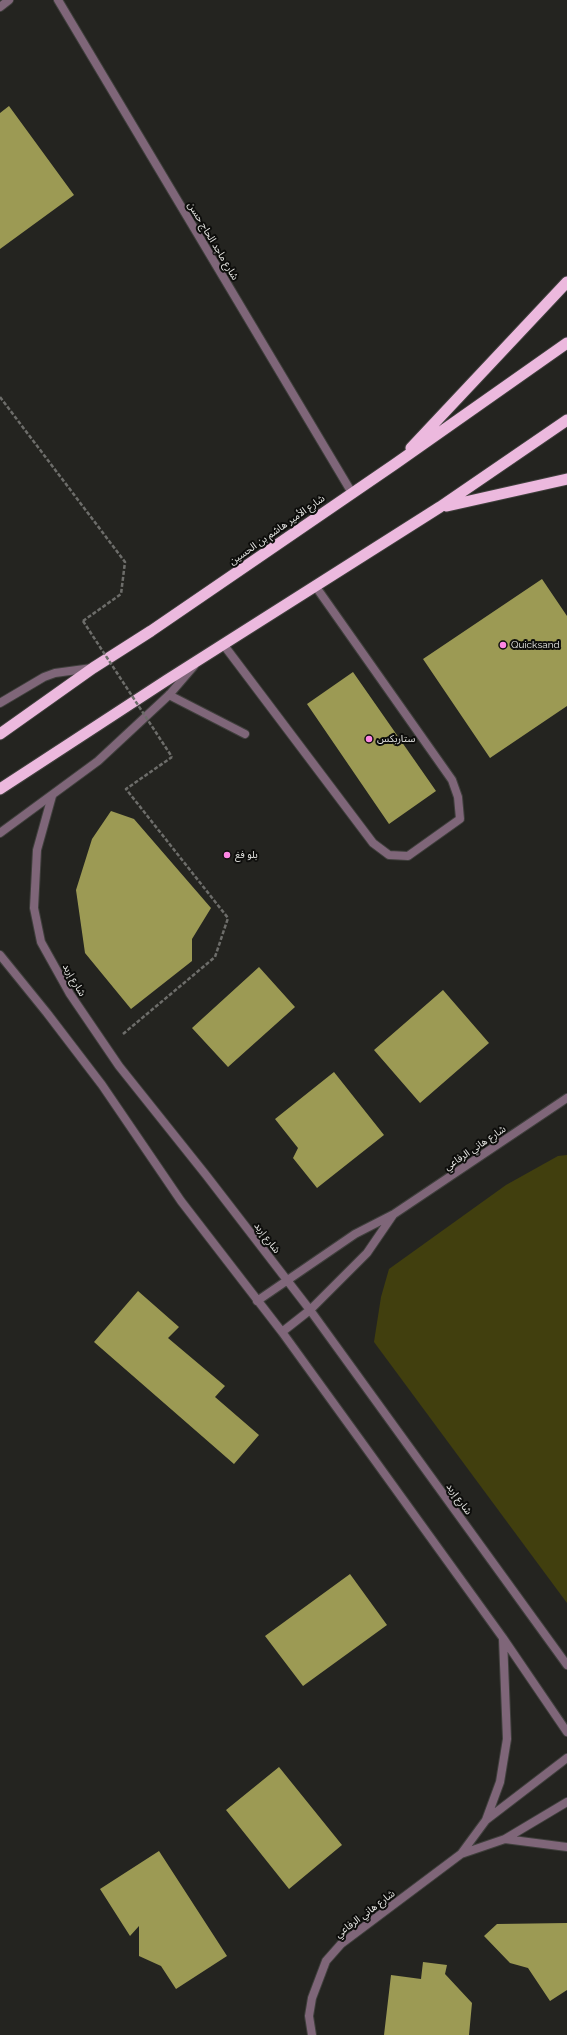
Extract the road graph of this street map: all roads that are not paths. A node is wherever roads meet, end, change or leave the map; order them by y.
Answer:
1 (10, 0) edge
2 (58, 0) edge
3 (0, 7) edge
4 (567, 282) edge
5 (567, 344) edge
6 (567, 420) edge
7 (395, 464) junction
8 (567, 479) edge
9 (352, 493) junction
10 (440, 508) junction
11 (316, 587) junction
12 (223, 644) junction
13 (200, 659) junction
14 (93, 668) junction
15 (169, 695) junction
16 (0, 703) edge
17 (0, 734) edge
18 (245, 734) dead end
19 (0, 789) edge
20 (52, 796) junction
21 (0, 833) edge
22 (0, 954) edge
23 (567, 1098) edge
24 (394, 1214) junction
25 (286, 1280) junction
26 (257, 1301) junction
27 (310, 1310) junction
28 (282, 1332) junction
29 (503, 1638) junction
30 (567, 1665) edge
31 (567, 1732) edge
32 (567, 1758) edge
33 (567, 1802) edge
34 (486, 1820) junction
35 (505, 1839) junction
36 (567, 1847) edge
37 (461, 1854) junction
38 (312, 2035) edge

1 - 3 street
2 - 9 street, شارع ماجد الحاج حسن
4 - 7 highway
5 - 7 highway, شارع الأمير هاشم بن الحسين
6 - 10 highway
7 - 9 highway, شارع الأمير هاشم بن الحسين
8 - 10 highway
9 - 14 highway, شارع الأمير هاشم بن الحسين
10 - 11 highway
11 - 12 highway
11 - 12 street
12 - 13 highway
13 - 15 street
13 - 19 highway
14 - 16 street
14 - 17 highway, شارع الأمير هاشم بن الحسين
15 - 18 street
15 - 20 street
20 - 21 street
20 - 25 street, شارع إربد
22 - 26 street
23 - 24 street, شارع هاني الرفاعي
24 - 25 street, شارع هاني الرفاعي
24 - 27 street, شارع هاني الرفاعي
25 - 26 street, شارع هاني الرفاعي
25 - 27 street, شارع إربد
26 - 28 street
27 - 28 street, شارع هاني الرفاعي
27 - 30 street, شارع إربد
28 - 29 street
29 - 31 street
29 - 34 street, شارع هاني الرفاعي
32 - 34 street, شارع هاني الرفاعي
33 - 35 street, شارع هاني الرفاعي
34 - 37 street, شارع هاني الرفاعي
35 - 36 street, شارع هاني الرفاعي
35 - 37 street, شارع هاني الرفاعي
37 - 38 street, شارع هاني الرفاعي

